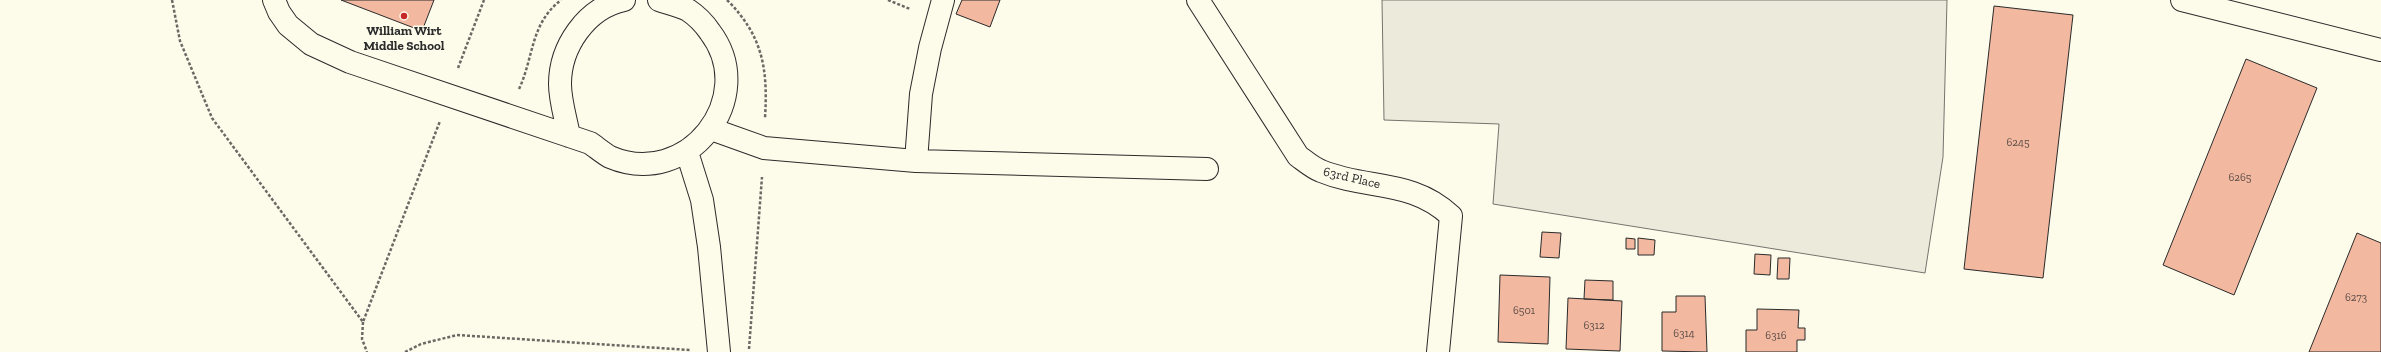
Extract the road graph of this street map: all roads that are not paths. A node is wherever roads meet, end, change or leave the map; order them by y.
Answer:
1 (274, 0) edge
2 (624, 0) edge
3 (659, 0) edge
4 (943, 0) edge
5 (1198, 0) edge
6 (2182, 0) edge
7 (2381, 50) edge
8 (711, 130) junction
9 (568, 136) junction
10 (687, 152) junction
11 (916, 161) junction
12 (1207, 169) dead end
13 (718, 352) edge
14 (1438, 352) edge

1 - 9 street
2 - 9 street
3 - 8 street
4 - 11 street
5 - 14 street, 63rd Place
6 - 7 street
8 - 10 street
8 - 11 street
9 - 10 street
10 - 13 street
11 - 12 street

